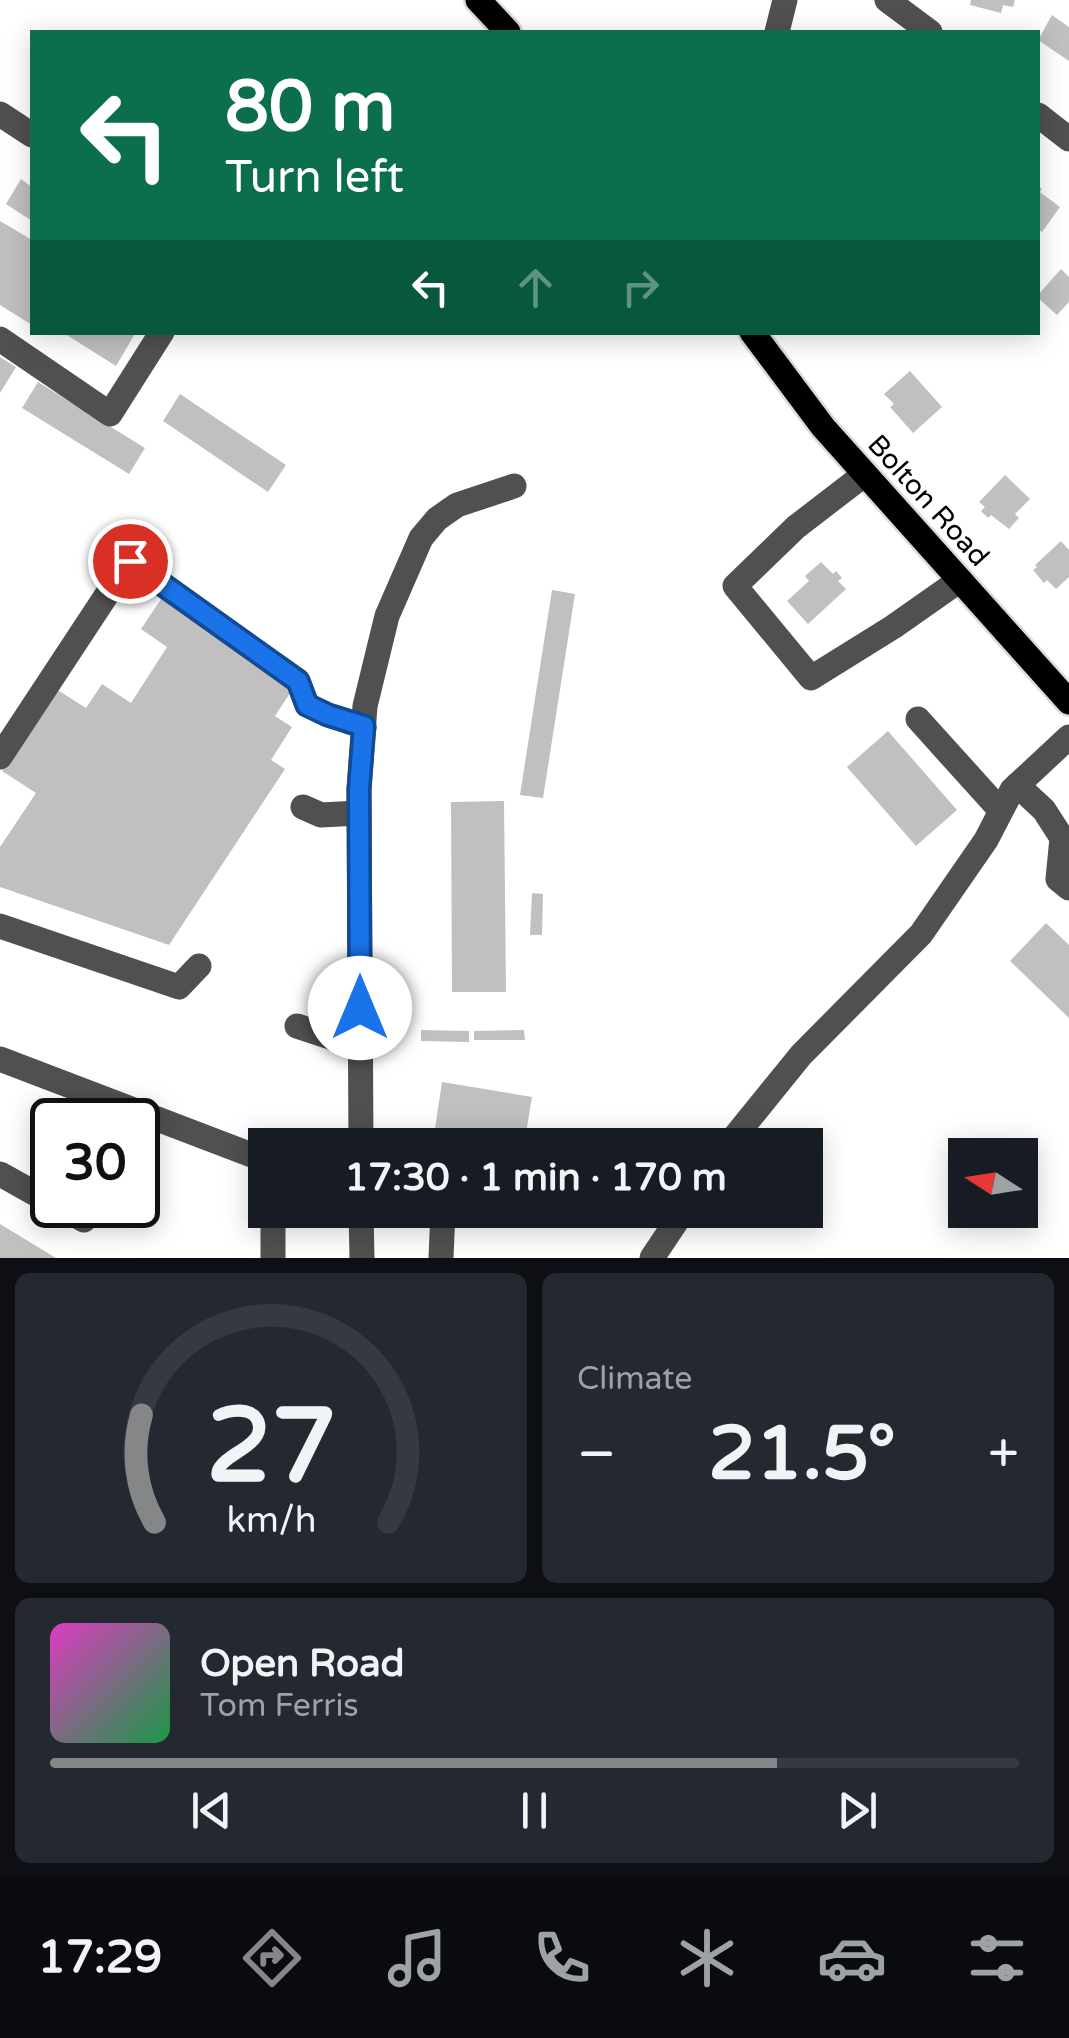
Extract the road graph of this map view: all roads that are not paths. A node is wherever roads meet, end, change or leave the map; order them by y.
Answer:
1 (478, 0) edge
2 (785, 0) edge
3 (887, 0) edge
4 (506, 30) edge
5 (778, 30) edge
6 (927, 30) edge
7 (0, 114) edge
8 (1040, 117) edge
9 (30, 134) edge
10 (1069, 139) edge
11 (160, 335) edge
12 (754, 335) edge
13 (0, 339) edge
14 (865, 474) junction
15 (514, 486) dead end
16 (960, 580) junction
17 (1069, 702) edge
18 (918, 719) dead end
19 (364, 726) junction
20 (1069, 737) edge
21 (0, 757) edge
22 (1017, 786) junction
23 (304, 806) dead end
24 (1001, 810) junction
25 (359, 813) junction
26 (1069, 888) edge
27 (0, 926) edge
28 (199, 966) dead end
29 (296, 1026) dead end
30 (361, 1047) junction
31 (0, 1059) edge
32 (76, 1098) edge
33 (160, 1128) edge
34 (361, 1128) edge
35 (742, 1128) edge
36 (248, 1155) edge
37 (0, 1174) edge
38 (30, 1191) edge
39 (272, 1228) edge
40 (362, 1228) edge
41 (442, 1228) edge
42 (672, 1228) edge
43 (273, 1258) edge
44 (362, 1258) edge
45 (441, 1258) edge
46 (652, 1258) edge

1 - 4 main road
2 - 5 street
3 - 6 street
7 - 9 street
8 - 10 street
11 - 13 street
12 - 14 main road, Bolton Road
14 - 16 main road, Bolton Road
14 - 16 street
15 - 19 street
16 - 17 main road, Bolton Road
18 - 24 street
19 - 21 street
19 - 25 street
20 - 22 street
22 - 24 street
22 - 26 street
23 - 25 street
24 - 35 street
25 - 30 street
27 - 28 street
29 - 30 street
30 - 34 street
31 - 32 street
33 - 36 street
37 - 38 street
39 - 43 street
40 - 44 street
41 - 45 street
42 - 46 street

